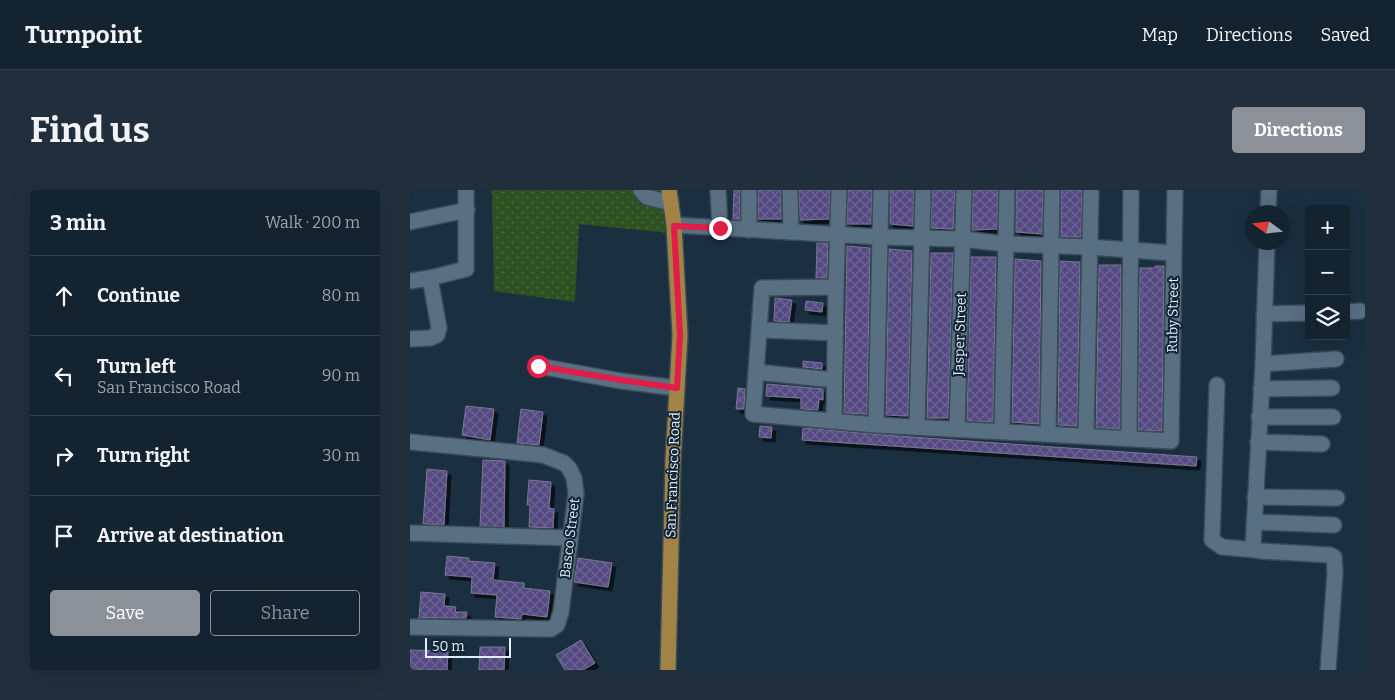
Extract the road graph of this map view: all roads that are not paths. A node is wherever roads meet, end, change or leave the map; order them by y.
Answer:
1 (466, 190) edge
2 (641, 190) edge
3 (718, 190) edge
4 (749, 190) edge
5 (790, 190) edge
6 (839, 190) edge
7 (881, 190) edge
8 (923, 190) edge
9 (964, 190) edge
10 (1007, 190) edge
11 (1052, 190) edge
12 (1091, 190) edge
13 (1131, 190) edge
14 (1175, 190) edge
15 (1269, 190) edge
16 (670, 196) edge
17 (1268, 205) edge
18 (467, 210) junction
19 (410, 222) edge
20 (674, 226) junction
21 (720, 228) junction
22 (748, 230) junction
23 (791, 232) junction
24 (838, 235) junction
25 (880, 237) junction
26 (922, 239) junction
27 (962, 239) junction
28 (1006, 244) junction
29 (1051, 246) junction
30 (1089, 247) junction
31 (1130, 250) junction
32 (1266, 250) edge
33 (1173, 253) junction
34 (430, 278) junction
35 (410, 281) edge
36 (836, 287) junction
37 (1305, 313) edge
38 (1264, 314) junction
39 (760, 330) junction
40 (836, 333) junction
41 (410, 339) edge
42 (1336, 359) dead end
43 (1263, 364) junction
44 (538, 366) dead end
45 (756, 372) junction
46 (834, 380) junction
47 (1217, 385) dead end
48 (677, 388) junction
49 (1332, 388) dead end
50 (1260, 389) junction
51 (1333, 416) dead end
52 (1259, 417) junction
53 (834, 420) junction
54 (876, 425) junction
55 (917, 427) junction
56 (957, 429) junction
57 (1002, 432) junction
58 (1048, 434) junction
59 (1086, 435) junction
60 (1129, 438) junction
61 (410, 442) edge
62 (1258, 442) junction
63 (1322, 444) dead end
64 (1255, 497) junction
65 (1337, 498) dead end
66 (1254, 522) junction
67 (1334, 525) dead end
68 (410, 532) edge
69 (570, 538) junction
70 (1256, 550) junction
71 (410, 627) edge
72 (668, 670) edge
73 (1328, 670) edge

1 - 18 street
2 - 16 street
3 - 21 street
4 - 22 street
5 - 23 street
6 - 24 street
7 - 25 street
8 - 26 street
9 - 27 street, Jasper Street
10 - 28 street
11 - 29 street
12 - 30 street
13 - 31 street
14 - 33 street, Ruby Street
15 - 17 street
16 - 20 main road, San Francisco Road
18 - 19 street
18 - 34 street
20 - 21 street
20 - 48 main road, San Francisco Road
21 - 22 street
22 - 23 street
23 - 24 street
24 - 25 street
24 - 36 street
25 - 26 street
25 - 54 street
26 - 27 street
26 - 55 street
27 - 28 street
27 - 56 street, Jasper Street
28 - 29 street
28 - 57 street
29 - 30 street
29 - 58 street
30 - 31 street
30 - 59 street
31 - 33 street
31 - 60 street
32 - 38 street
33 - 60 street, Ruby Street
34 - 35 street
34 - 41 street
36 - 39 street
36 - 40 street
37 - 38 street
38 - 43 street
39 - 40 street
39 - 45 street
40 - 46 street
42 - 43 street
43 - 50 street
44 - 48 street
45 - 46 street
45 - 53 street
46 - 53 street
47 - 70 street
48 - 72 main road, San Francisco Road
49 - 50 street
50 - 52 street
51 - 52 street
52 - 62 street
53 - 54 street
54 - 55 street
55 - 56 street
56 - 57 street
57 - 58 street
58 - 59 street
59 - 60 street
61 - 69 street, Basco Street
62 - 63 street
62 - 64 street
64 - 65 street
64 - 66 street
66 - 67 street
66 - 70 street
68 - 69 street
69 - 71 street, Basco Street
70 - 73 street

